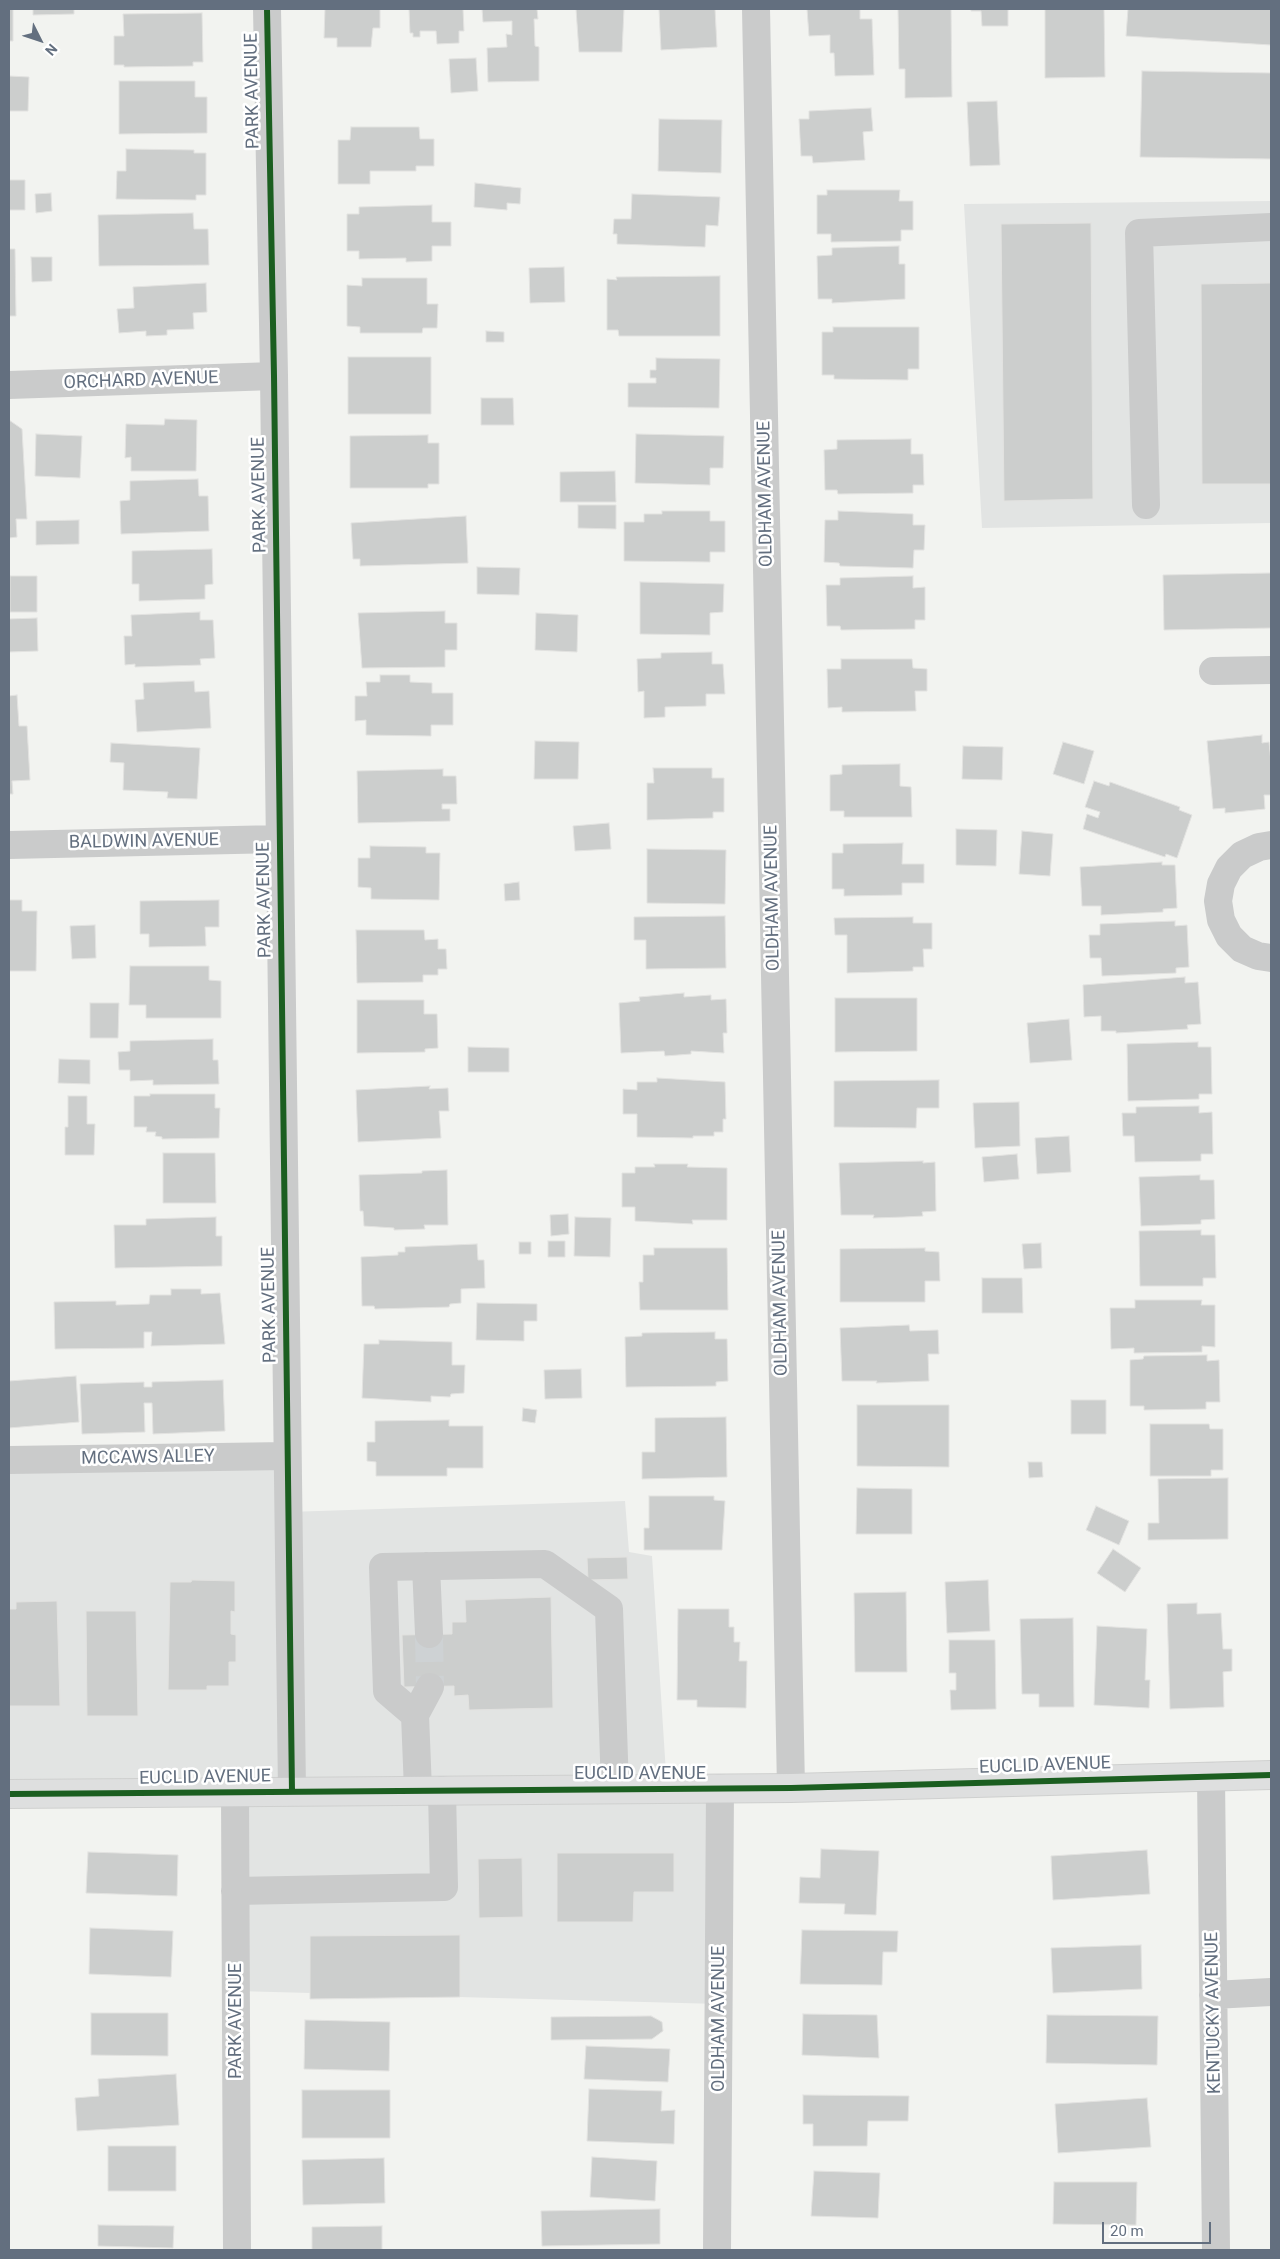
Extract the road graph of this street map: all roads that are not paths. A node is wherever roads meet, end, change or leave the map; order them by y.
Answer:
1 (267, 9) edge
2 (756, 9) edge
3 (1271, 227) edge
4 (274, 376) junction
5 (9, 385) edge
6 (1146, 505) dead end
7 (1271, 670) edge
8 (1213, 671) dead end
9 (279, 840) junction
10 (9, 845) edge
11 (1271, 845) edge
12 (1271, 958) edge
13 (287, 1456) junction
14 (9, 1460) edge
15 (426, 1566) junction
16 (429, 1634) tunnel mouth
17 (430, 1687) tunnel mouth
18 (414, 1715) junction
19 (1271, 1775) edge
20 (1211, 1776) junction
21 (720, 1788) junction
22 (791, 1788) junction
23 (615, 1789) junction
24 (430, 1790) junction
25 (292, 1792) junction
26 (235, 1793) junction
27 (9, 1794) edge
28 (236, 1891) junction
29 (1271, 1992) edge
30 (1214, 1995) junction
31 (237, 2250) edge
32 (717, 2250) edge
33 (1216, 2250) edge

1 - 4 street, PARK AVENUE
2 - 22 street, OLDHAM AVENUE
3 - 6 street
4 - 5 street, ORCHARD AVENUE
4 - 9 street, PARK AVENUE
7 - 8 street
9 - 10 street, BALDWIN AVENUE
9 - 13 street, PARK AVENUE
11 - 12 street
13 - 14 street, MCCAWS ALLEY
13 - 25 street, PARK AVENUE
15 - 16 street
15 - 18 street
15 - 23 street
17 - 18 street
18 - 24 street
19 - 20 main road, EUCLID AVENUE
20 - 22 main road, EUCLID AVENUE
20 - 30 street, KENTUCKY AVENUE
21 - 22 main road, EUCLID AVENUE
21 - 23 main road, EUCLID AVENUE
21 - 32 street, OLDHAM AVENUE
23 - 24 main road, EUCLID AVENUE
24 - 25 main road, EUCLID AVENUE
24 - 28 street
25 - 26 main road, EUCLID AVENUE
26 - 27 main road, EUCLID AVENUE
26 - 28 street, PARK AVENUE
28 - 31 street, PARK AVENUE
29 - 30 street
30 - 33 street, KENTUCKY AVENUE

